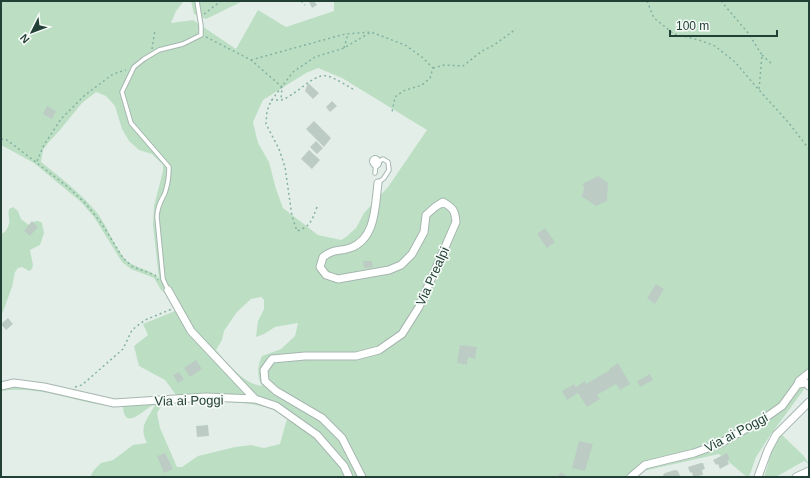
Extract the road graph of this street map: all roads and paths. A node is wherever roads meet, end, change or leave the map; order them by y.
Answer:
1 (197, 1) edge
2 (221, 1) edge
3 (301, 1) edge
4 (647, 1) edge
5 (721, 1) edge
6 (305, 5) dead end
7 (200, 17) junction
8 (516, 29) dead end
9 (155, 30) dead end
10 (371, 32) junction
11 (348, 34) junction
12 (201, 35) junction
13 (344, 48) junction
14 (152, 54) junction
15 (762, 55) junction
16 (251, 60) junction
17 (773, 65) dead end
18 (134, 67) junction
19 (432, 68) junction
20 (282, 87) junction
21 (353, 89) dead end
22 (758, 90) junction
23 (271, 100) junction
24 (281, 100) junction
25 (392, 112) dead end
26 (1, 139) edge
27 (809, 149) edge
28 (36, 162) junction
29 (375, 165) dead end
30 (378, 183) joint
31 (317, 207) dead end
32 (158, 280) dead end
33 (168, 290) joint
34 (177, 307) junction
35 (809, 373) edge
36 (798, 384) junction
37 (1, 386) edge
38 (809, 386) edge
39 (74, 387) dead end
40 (255, 399) junction
41 (809, 402) edge
42 (809, 471) edge
43 (349, 477) edge
44 (362, 477) edge
45 (631, 477) edge
46 (758, 477) edge
47 (796, 477) edge

1 - 7 lane
2 - 7 path
3 - 6 path
4 - 22 path
5 - 15 path
7 - 12 lane
8 - 19 path
9 - 14 path
10 - 11 path
10 - 13 path
10 - 19 path
11 - 13 path
11 - 16 path
12 - 14 lane
12 - 16 path
13 - 20 path
14 - 18 lane
15 - 17 path
15 - 22 path
16 - 20 path
18 - 28 path
18 - 33 lane
19 - 25 path
20 - 23 path
20 - 24 path
21 - 24 path
22 - 27 path
23 - 24 path
23 - 31 path
26 - 28 path
28 - 32 path
29 - 30 lane
30 - 44 street, Via Prealpi
33 - 34 street
34 - 39 path
34 - 40 street
35 - 36 street, Via ai Poggi
36 - 38 street
36 - 45 street, Via ai Poggi
37 - 40 street, Via ai Poggi
40 - 43 street, Via ai Poggi
41 - 46 street, Via ai Poggi
42 - 47 street

